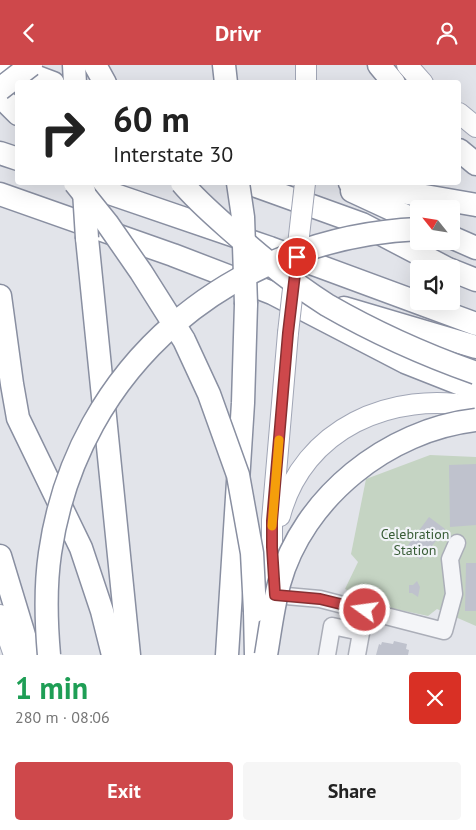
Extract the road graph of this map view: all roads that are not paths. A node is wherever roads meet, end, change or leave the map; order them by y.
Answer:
1 (4, 65) edge
2 (31, 65) edge
3 (224, 65) edge
4 (379, 65) edge
5 (407, 65) edge
6 (80, 71) edge
7 (46, 80) edge
8 (99, 80) edge
9 (226, 80) edge
10 (392, 80) edge
11 (420, 80) edge
12 (0, 89) edge
13 (0, 95) edge
14 (15, 99) edge
15 (15, 111) edge
16 (461, 115) edge
17 (476, 127) edge
18 (461, 152) edge
19 (0, 153) edge
20 (15, 158) edge
21 (476, 164) edge
22 (77, 185) edge
23 (81, 185) edge
24 (87, 185) edge
25 (184, 185) edge
26 (238, 185) edge
27 (254, 185) edge
28 (305, 185) edge
29 (338, 185) edge
30 (361, 185) edge
31 (0, 194) edge
32 (476, 205) edge
33 (410, 218) edge
34 (410, 230) edge
35 (460, 231) edge
36 (476, 233) edge
37 (460, 241) edge
38 (476, 248) edge
39 (432, 260) edge
40 (460, 273) edge
41 (476, 280) edge
42 (272, 293) junction
43 (0, 296) edge
44 (476, 324) edge
45 (476, 347) edge
46 (476, 373) edge
47 (476, 390) edge
48 (476, 407) edge
49 (476, 420) edge
50 (457, 543) dead end
51 (272, 547) junction
52 (0, 556) edge
53 (275, 595) junction
54 (365, 610) junction
55 (0, 615) edge
56 (361, 632) junction
57 (14, 655) edge
58 (30, 655) edge
59 (49, 655) edge
60 (113, 655) edge
61 (128, 655) edge
62 (227, 655) edge
63 (256, 655) edge
64 (266, 655) edge
65 (277, 655) edge
66 (327, 655) edge
67 (357, 655) edge

1 - 7 highway
2 - 12 highway, bridge
3 - 9 highway
4 - 10 highway
5 - 11 main road
6 - 8 highway
13 - 14 highway
13 - 15 highway
16 - 17 main road
18 - 21 highway
19 - 20 highway
22 - 63 highway, bridge
23 - 61 highway, bridge
24 - 44 highway
25 - 46 highway, bridge
26 - 62 highway, bridge
27 - 39 highway
28 - 51 main road, bridge
29 - 33 highway
30 - 32 highway
31 - 42 highway
34 - 59 highway, bridge
35 - 36 highway
37 - 38 highway
40 - 41 highway
42 - 45 highway
42 - 47 highway
43 - 60 highway
48 - 51 main road
49 - 64 highway, bridge
50 - 54 lane
51 - 53 main road
52 - 58 highway
53 - 54 lane
53 - 65 main road
54 - 56 lane
55 - 57 main road
56 - 66 lane
56 - 67 lane

